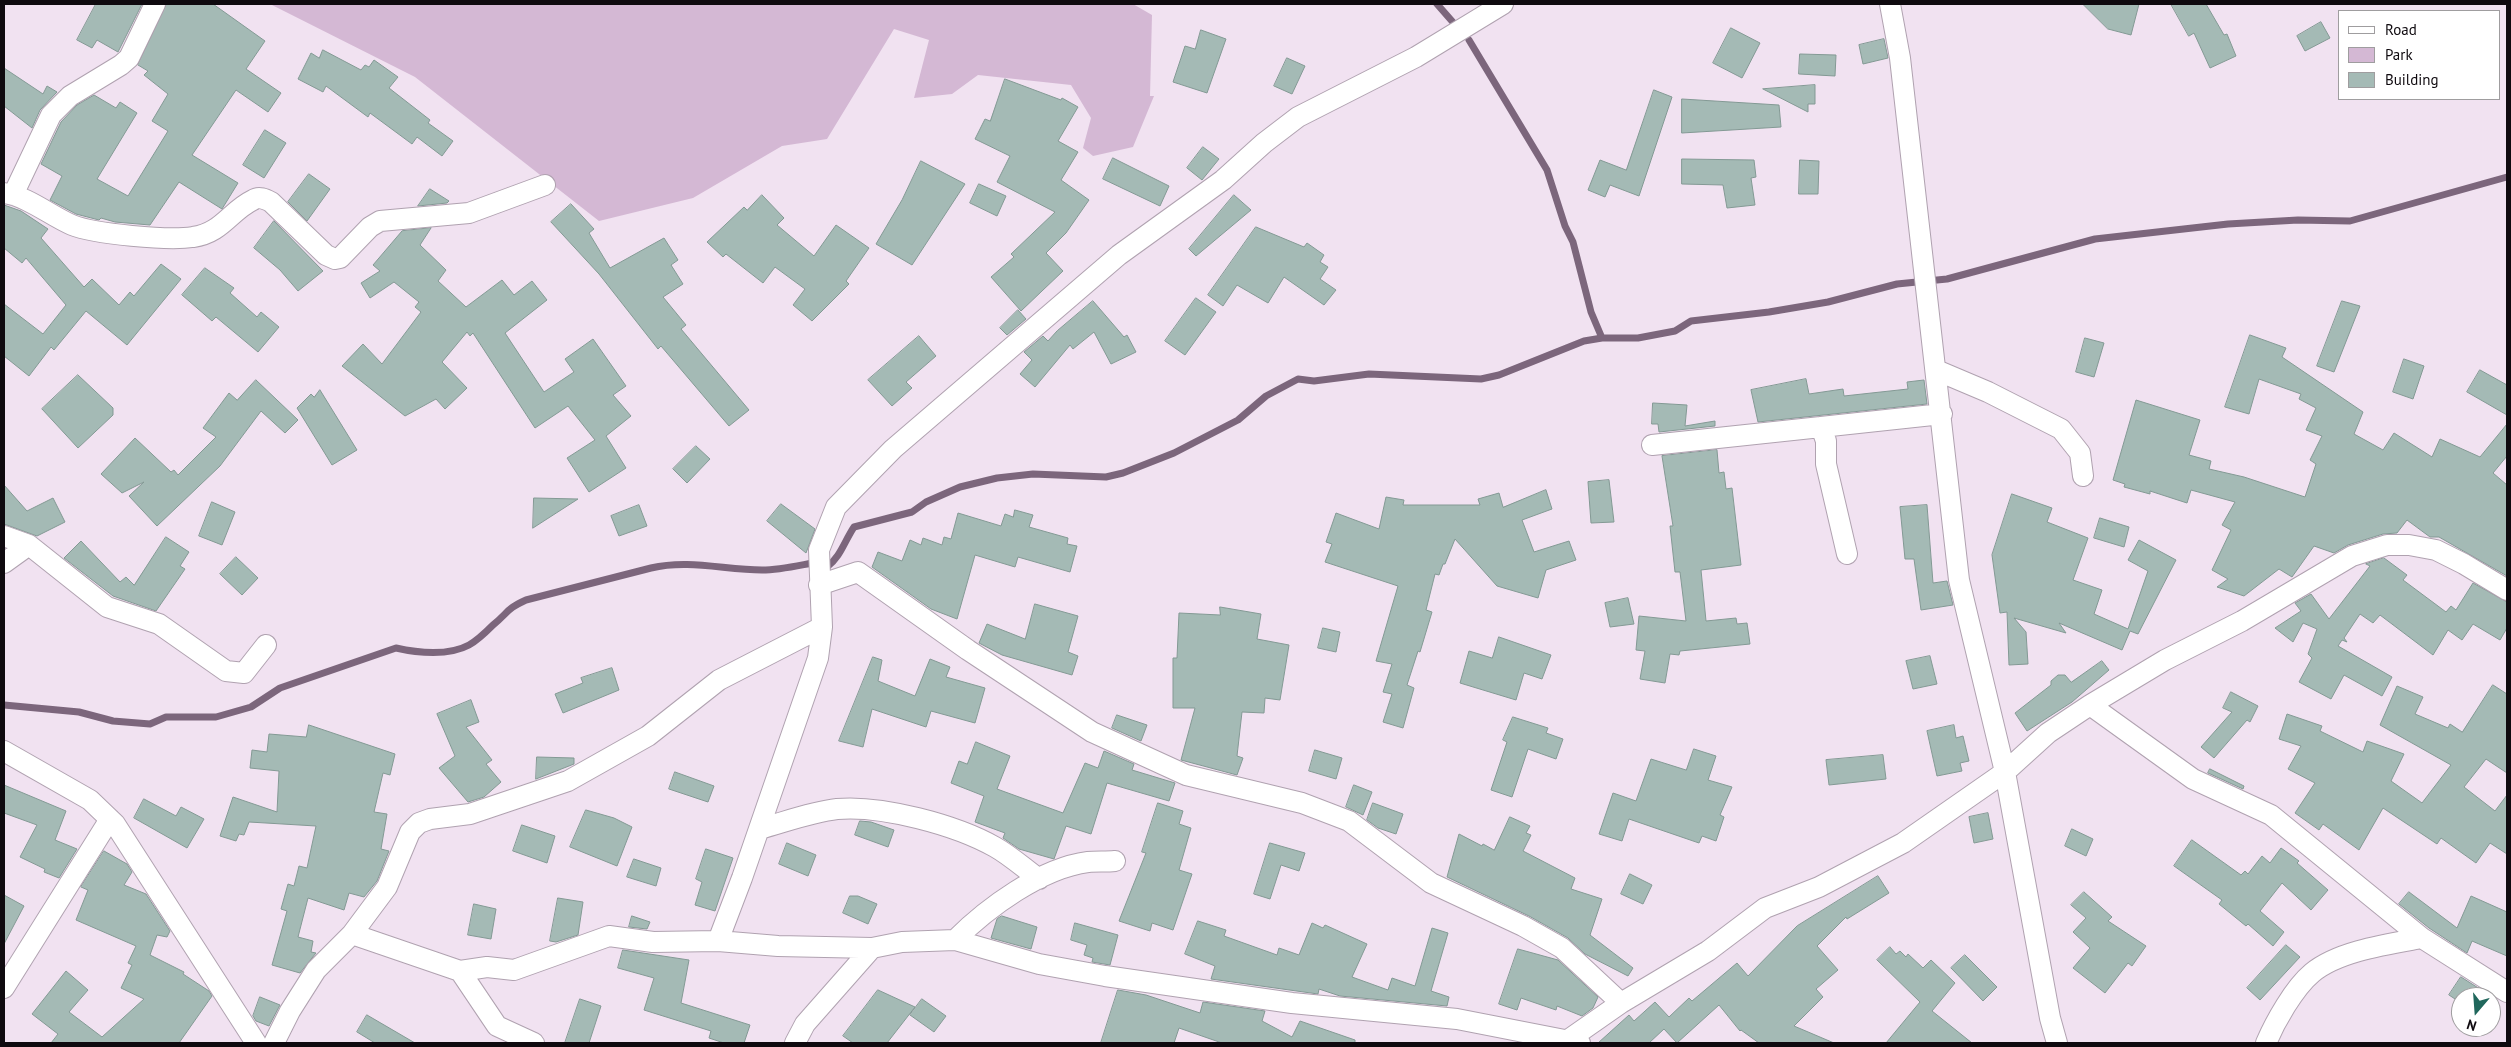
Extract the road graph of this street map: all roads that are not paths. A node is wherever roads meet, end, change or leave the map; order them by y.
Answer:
1 (155, 4) edge
2 (1503, 4) edge
3 (1890, 4) edge
4 (544, 185) dead end
5 (8, 194) edge
6 (1936, 370) junction
7 (1942, 414) junction
8 (1821, 427) junction
9 (1652, 445) dead end
10 (2083, 476) dead end
11 (4, 536) edge
12 (29, 545) junction
13 (1847, 554) dead end
14 (4, 563) edge
15 (819, 584) junction
16 (2507, 590) edge
17 (822, 627) junction
18 (266, 645) dead end
19 (2090, 705) junction
20 (4, 752) edge
21 (2005, 772) junction
22 (110, 819) junction
23 (759, 829) junction
24 (1115, 861) dead end
25 (1039, 879) junction
26 (352, 934) junction
27 (2422, 938) junction
28 (955, 940) junction
29 (718, 941) junction
30 (872, 948) junction
31 (460, 971) junction
32 (4, 988) edge
33 (2507, 992) edge
34 (1621, 1003) junction
35 (1574, 1042) edge
36 (256, 1043) edge
37 (274, 1043) edge
38 (534, 1043) edge
39 (795, 1043) edge
40 (2057, 1043) edge
41 (2266, 1043) edge

1 - 5 street
2 - 15 street
3 - 6 street
4 - 5 street
6 - 7 street
6 - 10 street
7 - 8 street
7 - 21 street
8 - 9 street
8 - 13 street
11 - 12 street
12 - 14 street
12 - 18 street
15 - 17 street
15 - 34 street
16 - 19 street
17 - 23 street
17 - 26 street
19 - 21 street
19 - 27 street
20 - 22 street
21 - 34 street
21 - 40 street
22 - 32 street
22 - 36 street
23 - 25 street
23 - 29 street
24 - 25 street
25 - 28 street
26 - 31 street
26 - 37 street
27 - 33 street
27 - 41 street
28 - 30 street
28 - 35 street
29 - 30 street
29 - 31 street
30 - 39 street
31 - 38 street
34 - 35 street

